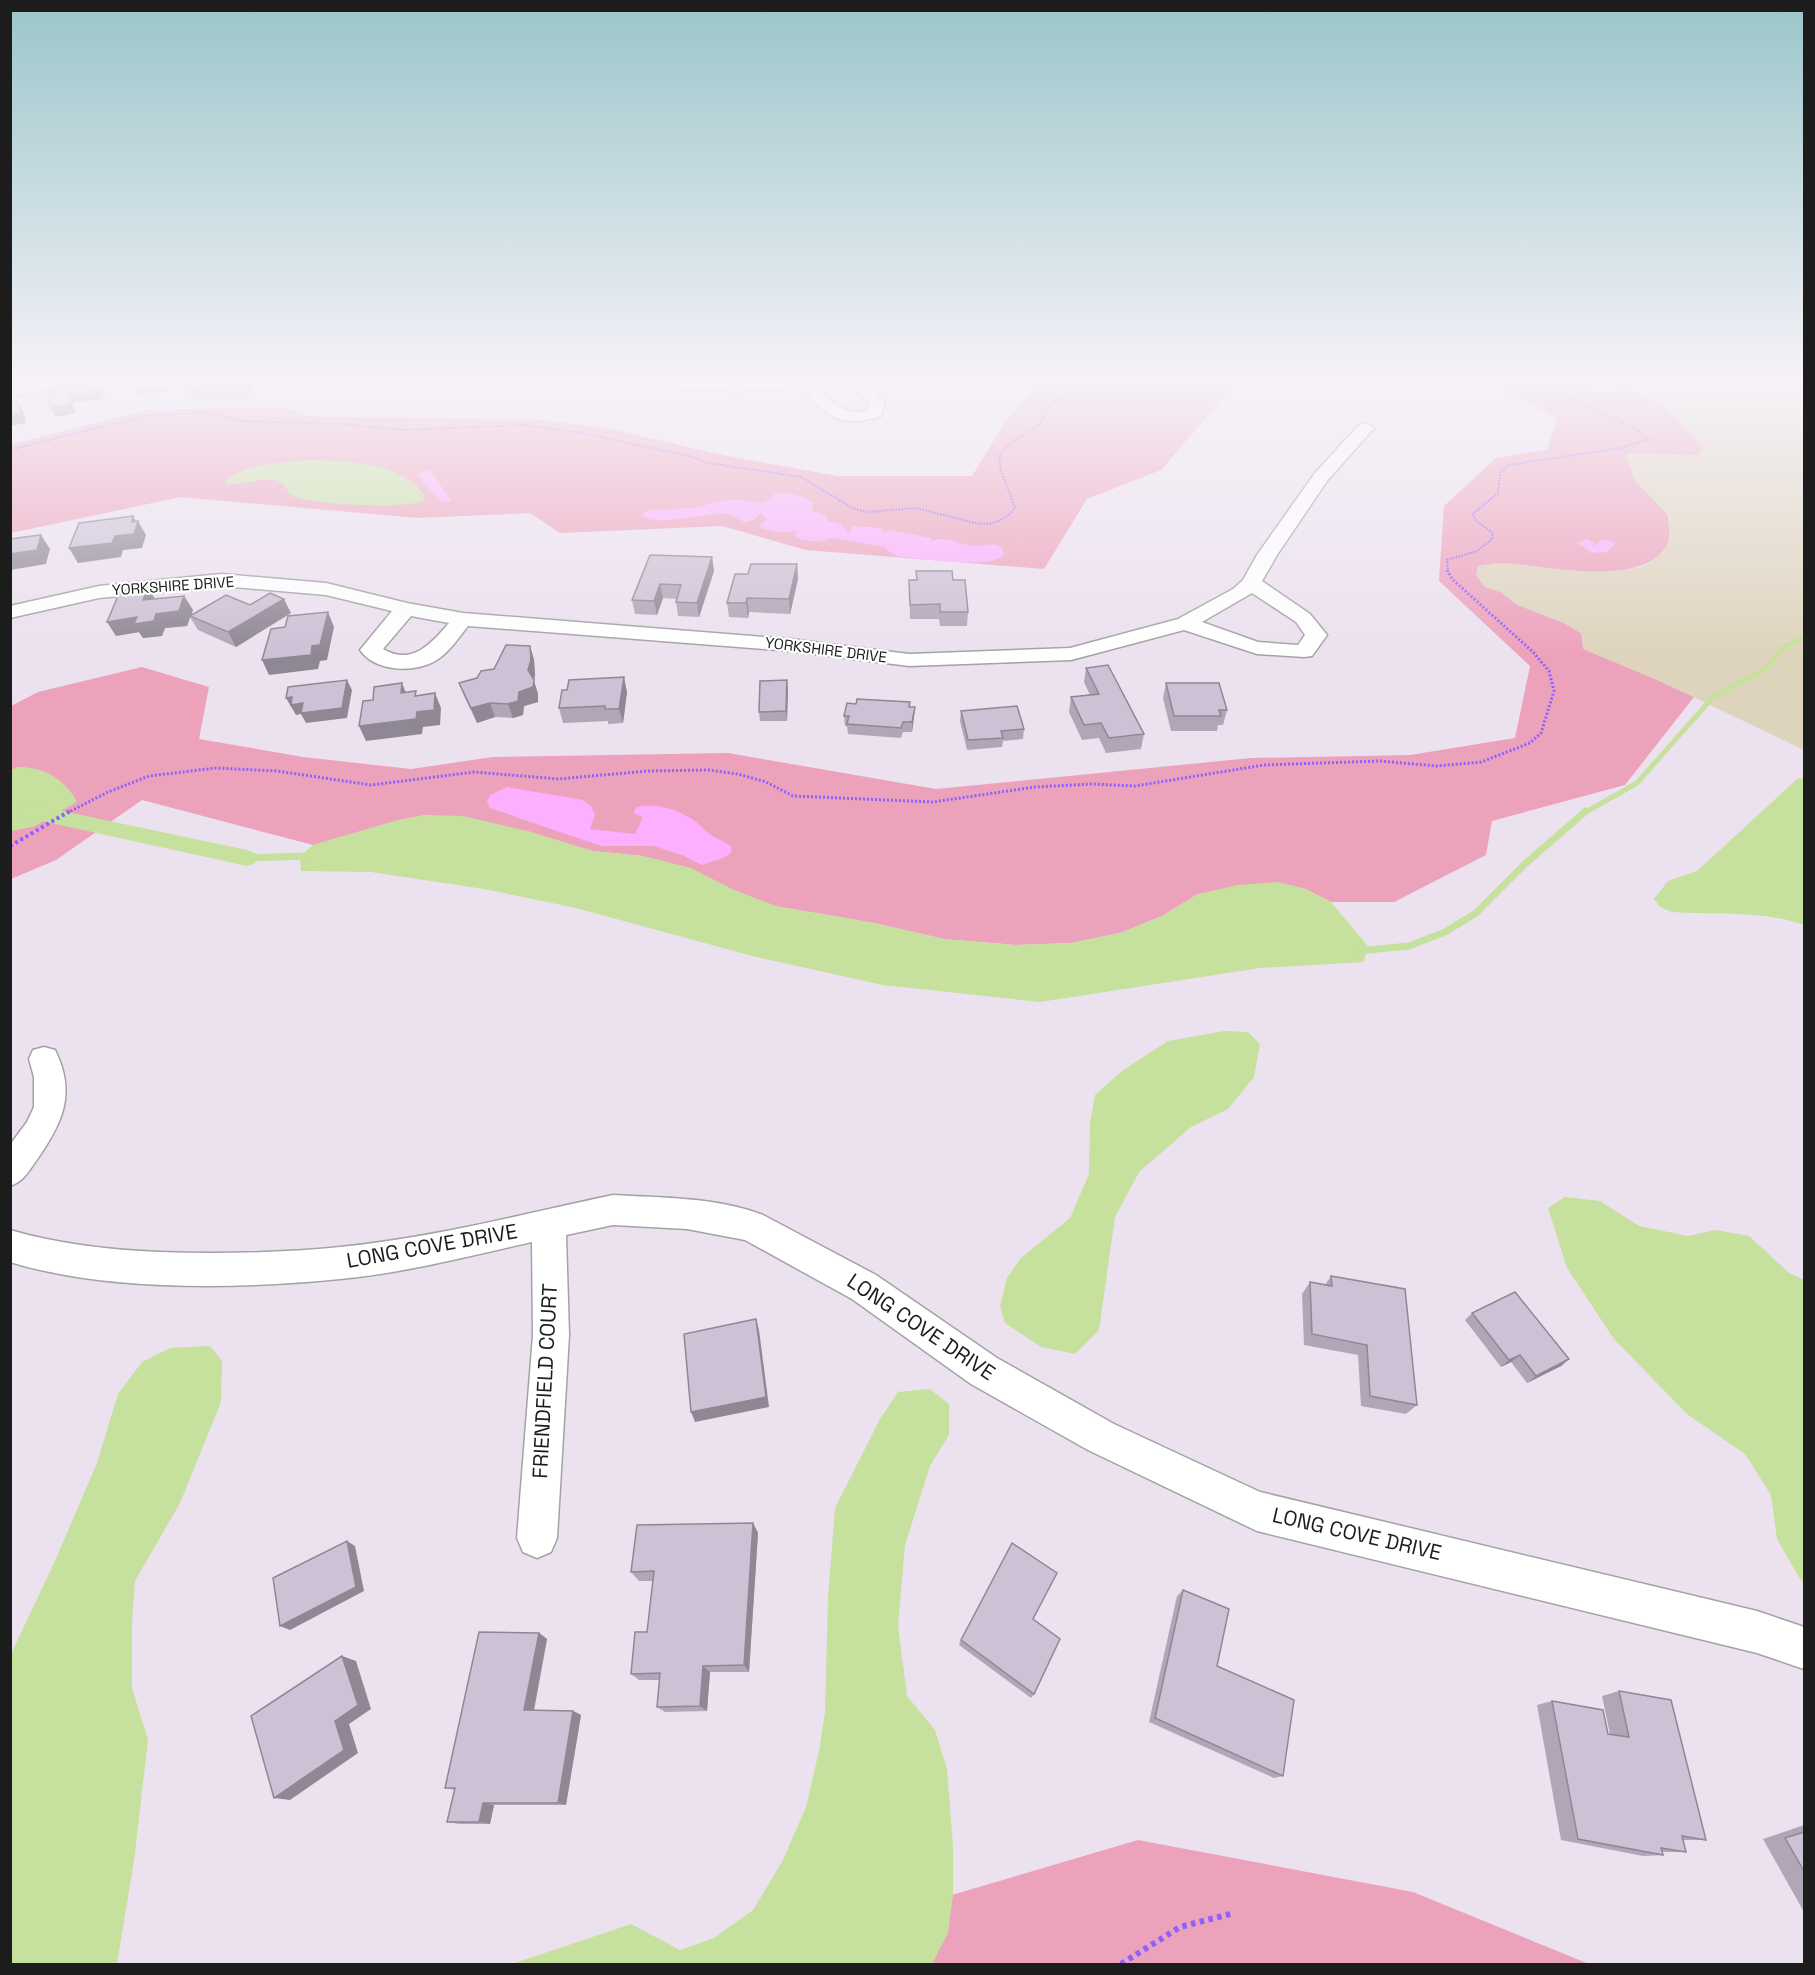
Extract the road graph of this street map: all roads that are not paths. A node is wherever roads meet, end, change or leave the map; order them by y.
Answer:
1 (1326, 471) edge
2 (1251, 583) junction
3 (407, 609) junction
4 (10, 612) edge
5 (463, 619) junction
6 (1185, 623) junction
7 (44, 1059) dead end
8 (10, 1172) edge
9 (549, 1224) junction
10 (10, 1246) edge
11 (537, 1539) dead end
12 (1804, 1648) edge

1 - 2 street, YORKSHIRE DRIVE
2 - 6 street, YORKSHIRE DRIVE
2 - 6 street
3 - 4 street, YORKSHIRE DRIVE
3 - 5 street, YORKSHIRE DRIVE
3 - 5 street
5 - 6 street, YORKSHIRE DRIVE
7 - 8 street
9 - 10 street, LONG COVE DRIVE
9 - 11 street, FRIENDFIELD COURT
9 - 12 street, LONG COVE DRIVE

